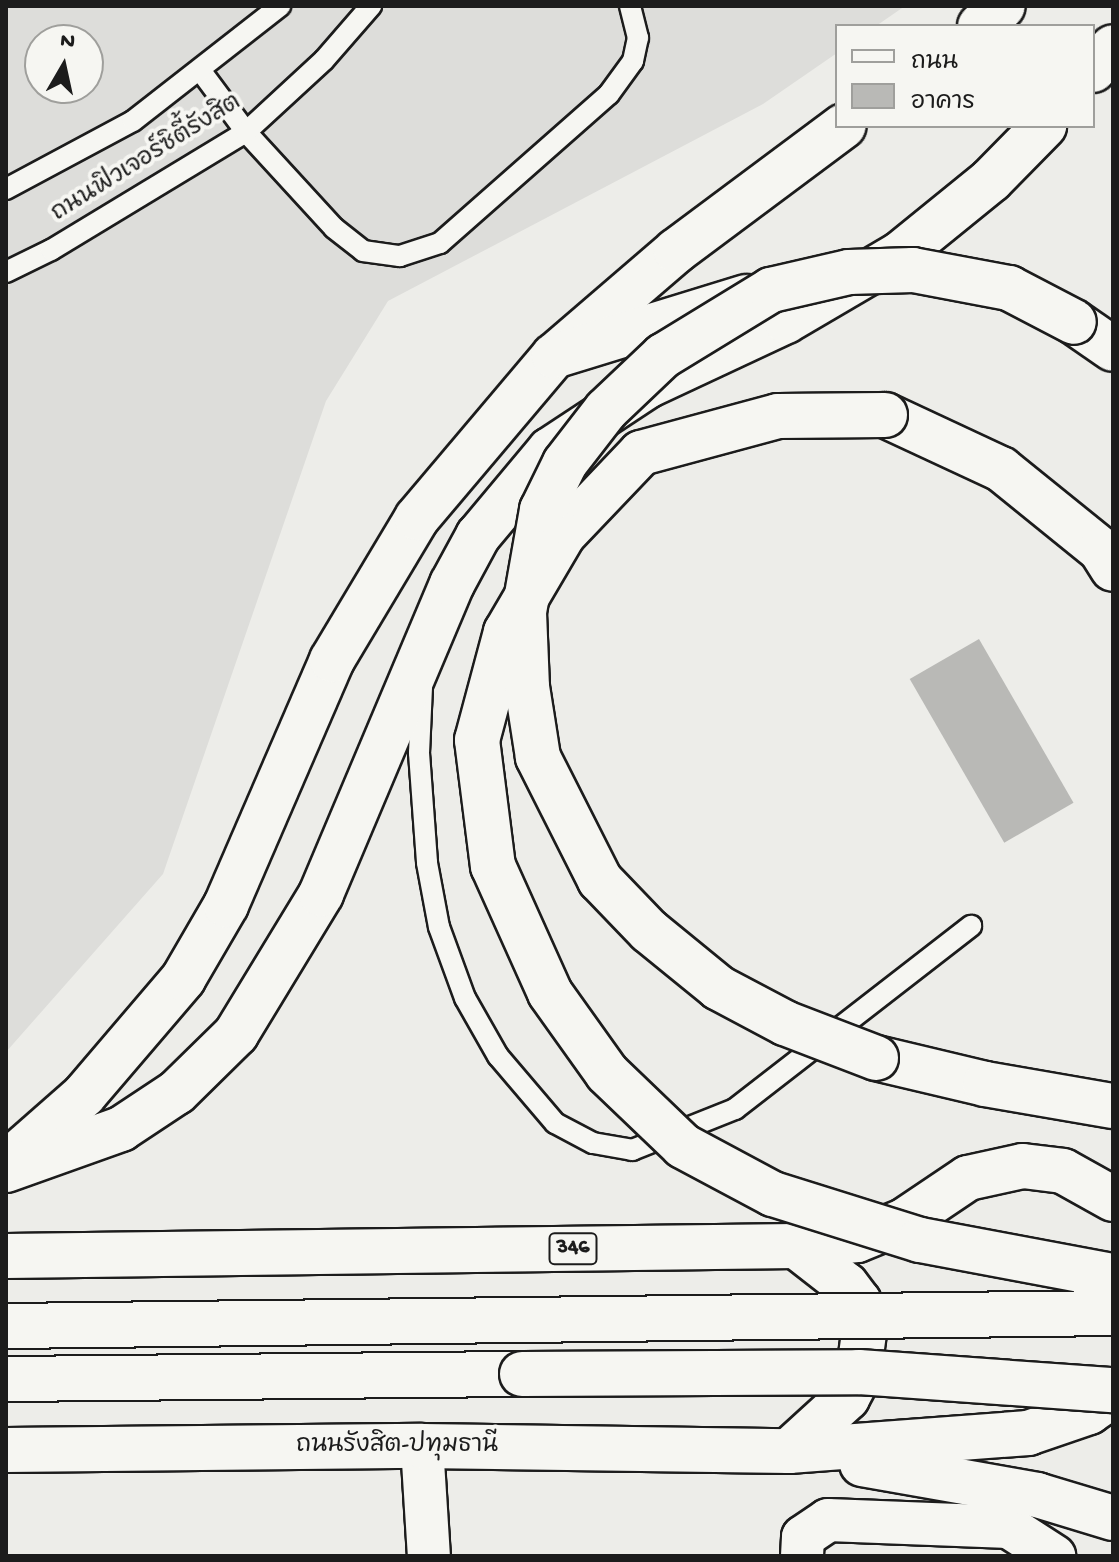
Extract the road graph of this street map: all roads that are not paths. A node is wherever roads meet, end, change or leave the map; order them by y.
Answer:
1 (280, 6) edge
2 (371, 6) edge
3 (630, 6) edge
4 (1003, 6) edge
5 (982, 24) edge
6 (1113, 47) edge
7 (1095, 68) edge
8 (200, 70) junction
9 (841, 128) edge
10 (1042, 128) edge
11 (246, 132) junction
12 (6, 189) edge
13 (6, 272) edge
14 (771, 290) junction
15 (1113, 349) edge
16 (554, 356) junction
17 (1113, 569) edge
18 (423, 648) junction
19 (971, 926) dead end
20 (1113, 1106) edge
21 (6, 1164) edge
22 (6, 1170) edge
23 (1113, 1199) edge
24 (796, 1246) junction
25 (6, 1256) edge
26 (1113, 1276) edge
27 (1113, 1313) edge
28 (6, 1326) edge
29 (6, 1379) edge
30 (1113, 1392) edge
31 (422, 1446) junction
32 (6, 1450) edge
33 (789, 1451) junction
34 (1113, 1518) edge
35 (429, 1556) edge
36 (802, 1556) edge
37 (1054, 1556) edge

1 - 8 lane, ถนนฟิวเจอร์ซิตี้รังสิต
2 - 11 lane, ถนนฟิวเจอร์ซิตี้รังสิต
3 - 11 lane
4 - 5 main road
6 - 7 main road
8 - 11 lane
8 - 12 lane, ถนนฟิวเจอร์ซิตี้รังสิต
9 - 16 main road
10 - 18 main road
11 - 13 lane, ถนนฟิวเจอร์ซิตี้รังสิต
14 - 15 main road, bridge
14 - 16 main road, bridge
14 - 20 main road, bridge
16 - 21 main road
17 - 26 main road, bridge
18 - 19 lane
18 - 22 main road
23 - 24 main road, 346
24 - 25 main road, 346
24 - 33 main road
27 - 28 main road, bridge
29 - 30 main road, bridge
30 - 33 main road
31 - 32 main road, ถนนรังสิต-ปทุมธานี
31 - 33 main road, ถนนรังสิต-ปทุมธานี
31 - 35 street
33 - 34 main road
36 - 37 street

